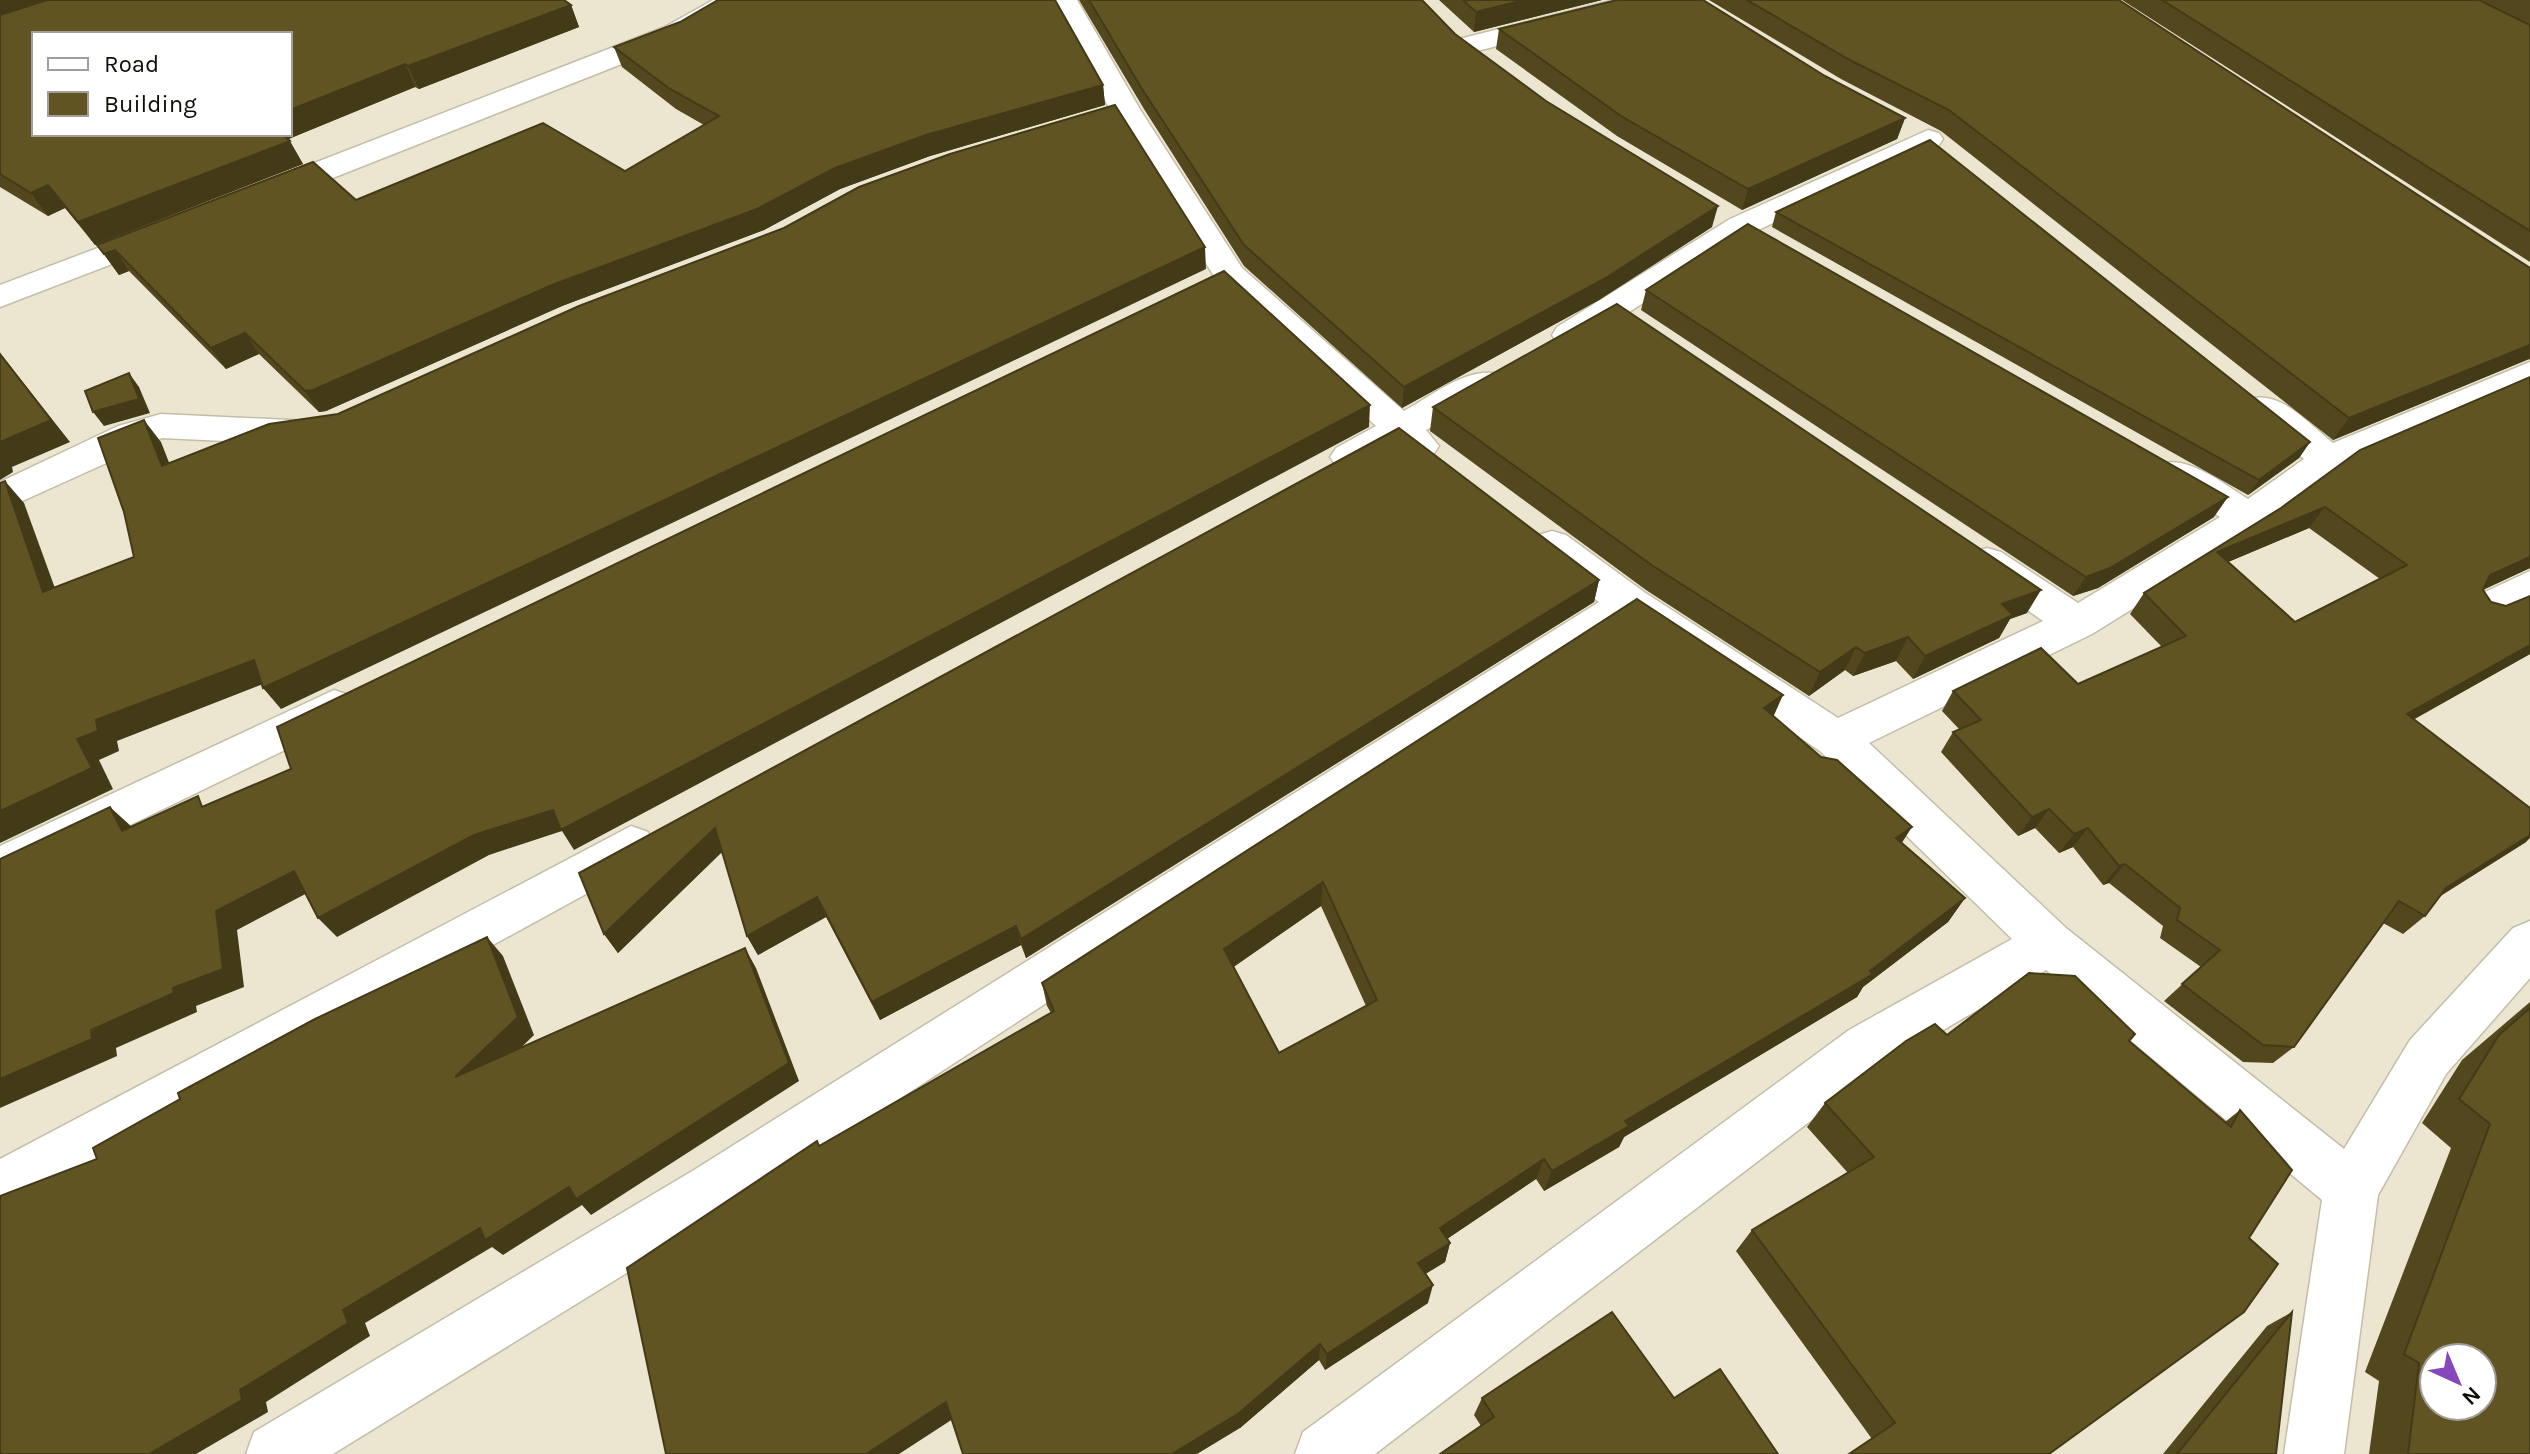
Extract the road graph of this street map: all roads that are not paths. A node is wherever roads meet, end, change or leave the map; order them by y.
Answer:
1 (750, 0) edge
2 (1063, 0) edge
3 (1647, 0) edge
4 (1500, 73) edge
5 (1927, 141) edge
6 (235, 205) edge
7 (191, 223) edge
8 (0, 297) edge
9 (2530, 373) edge
10 (2244, 391) edge
11 (338, 424) edge
12 (1399, 430) junction
13 (2140, 455) edge
14 (2329, 459) junction
15 (1450, 469) edge
16 (1315, 476) edge
17 (0, 498) edge
18 (2250, 517) junction
19 (1527, 526) edge
20 (1958, 542) edge
21 (2530, 586) edge
22 (1629, 603) junction
23 (2487, 609) edge
24 (2077, 623) junction
25 (372, 688) edge
26 (1836, 739) junction
27 (672, 824) edge
28 (0, 868) edge
29 (2049, 943) junction
30 (2530, 943) edge
31 (0, 1188) edge
32 (2351, 1189) junction
33 (276, 1454) edge
34 (1325, 1454) edge
35 (2314, 1454) edge

1 - 6 street
2 - 12 street
3 - 4 street
5 - 12 street
7 - 8 street
9 - 14 street
10 - 14 street
11 - 17 street
12 - 15 street
12 - 16 street
13 - 18 street
14 - 18 street
18 - 24 street
19 - 22 street
20 - 24 street
21 - 23 street
22 - 26 street
22 - 33 street
24 - 26 street
25 - 28 street
26 - 29 street
27 - 31 street
29 - 32 street
29 - 34 street
30 - 32 street
32 - 35 street

